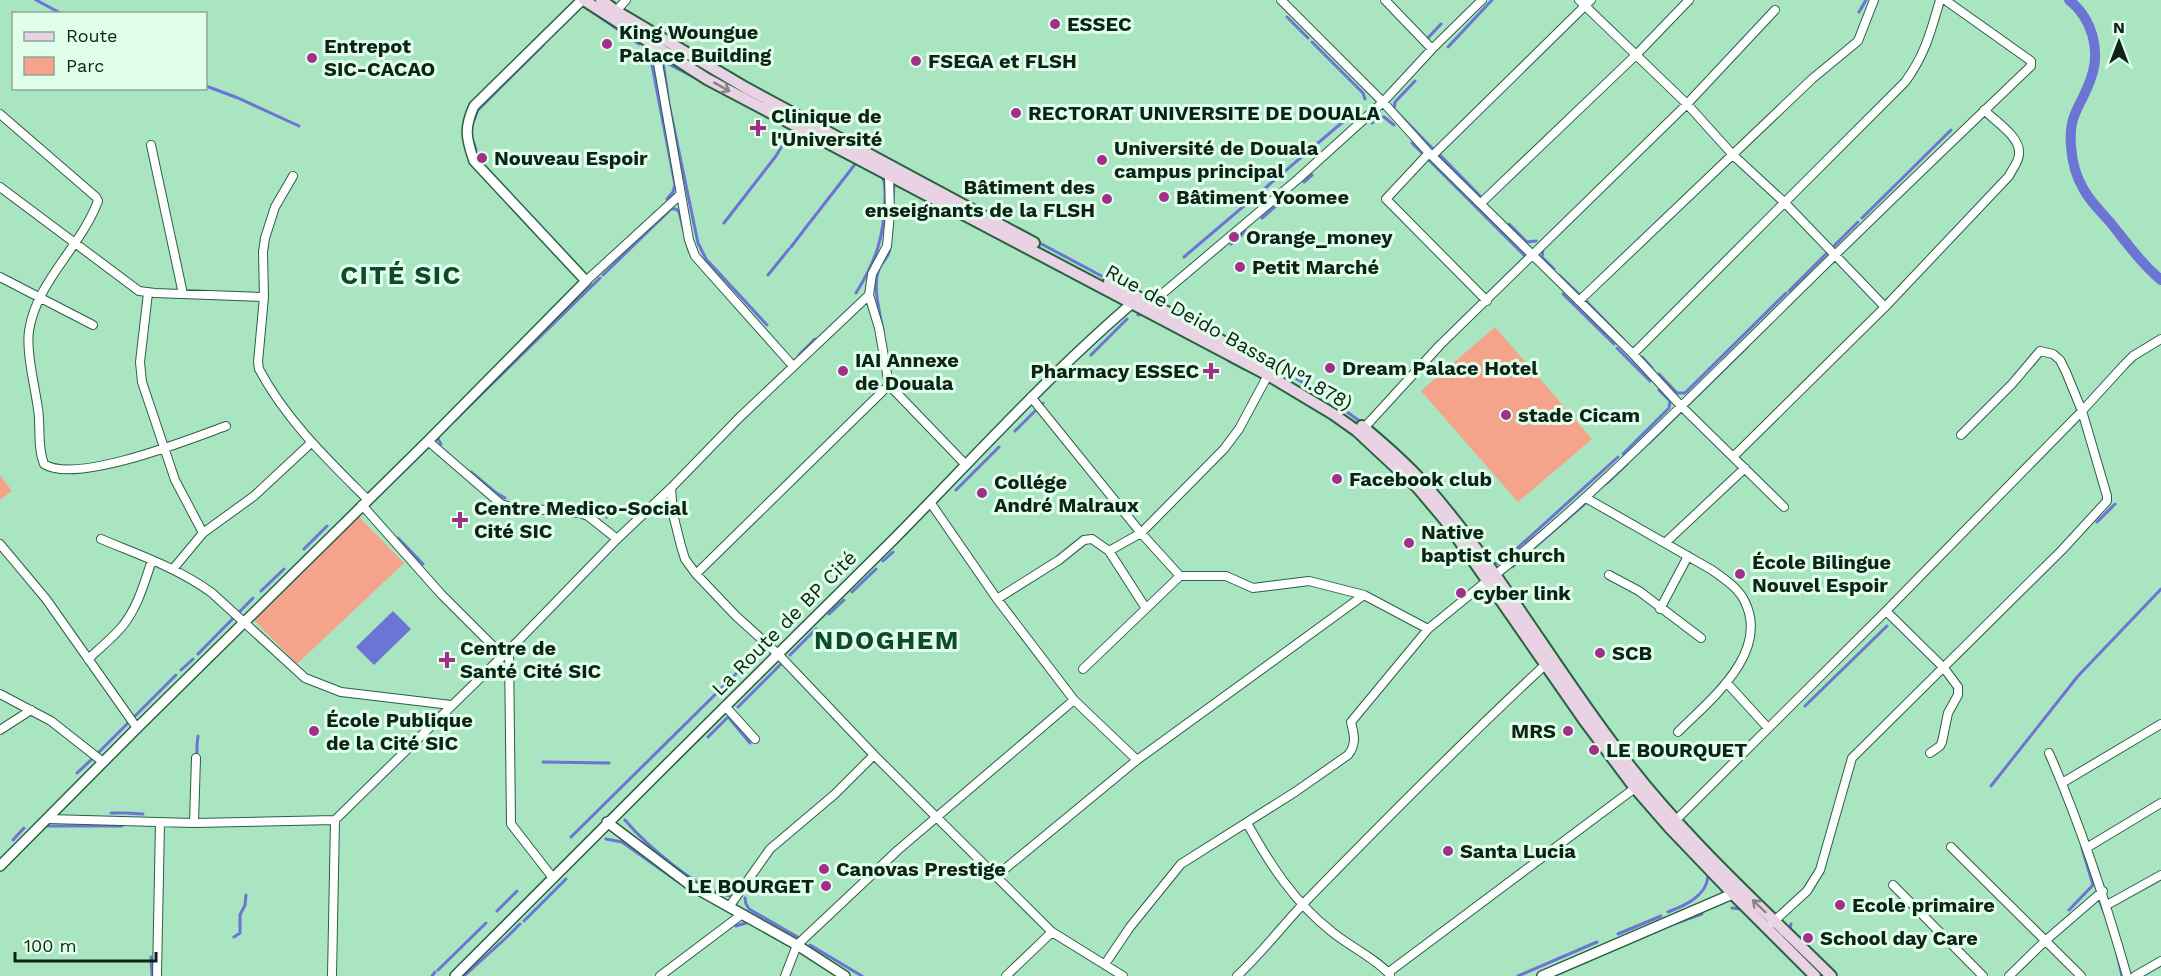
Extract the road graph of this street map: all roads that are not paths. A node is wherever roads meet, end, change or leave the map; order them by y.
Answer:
1 (583, 0) edge
2 (601, 0) edge
3 (626, 0) edge
4 (1281, 0) edge
5 (1385, 0) edge
6 (1482, 0) edge
7 (1689, 0) edge
8 (1874, 0) edge
9 (1942, 0) edge
10 (1585, 2) edge
11 (1775, 10) dead end
12 (616, 11) junction
13 (655, 46) junction
14 (1432, 49) junction
15 (1636, 55) junction
16 (1383, 102) junction
17 (1687, 104) junction
18 (1984, 111) junction
19 (0, 114) edge
20 (151, 145) dead end
21 (1430, 154) junction
22 (1733, 155) junction
23 (293, 176) dead end
24 (889, 176) junction
25 (0, 187) edge
26 (681, 195) junction
27 (1481, 203) junction
28 (1785, 203) junction
29 (75, 243) junction
30 (1835, 254) junction
31 (1533, 255) junction
32 (0, 277) edge
33 (586, 281) junction
34 (148, 293) junction
35 (183, 294) junction
36 (869, 295) junction
37 (39, 297) junction
38 (264, 297) junction
39 (1136, 300) junction
40 (1487, 301) junction
41 (1579, 301) junction
42 (1149, 307) junction
43 (1885, 307) junction
44 (93, 325) dead end
45 (2161, 339) edge
46 (1633, 354) junction
47 (793, 366) junction
48 (1268, 375) junction
49 (889, 385) junction
50 (1031, 397) junction
51 (1681, 406) junction
52 (2082, 411) junction
53 (226, 426) dead end
54 (1364, 428) junction
55 (1961, 435) dead end
56 (428, 441) junction
57 (311, 443) junction
58 (162, 448) junction
59 (1734, 456) junction
60 (966, 465) junction
61 (1745, 468) junction
62 (671, 488) junction
63 (1586, 498) junction
64 (930, 502) junction
65 (365, 503) junction
66 (1784, 507) dead end
67 (203, 533) junction
68 (1141, 533) junction
69 (101, 539) dead end
70 (616, 539) junction
71 (1665, 543) junction
72 (0, 544) edge
73 (1109, 551) junction
74 (1688, 556) junction
75 (152, 560) junction
76 (174, 569) junction
77 (696, 574) junction
78 (1609, 574) dead end
79 (1180, 576) junction
80 (1492, 577) junction
81 (1364, 595) junction
82 (997, 599) junction
83 (1145, 607) junction
84 (1660, 609) junction
85 (1886, 611) junction
86 (244, 622) junction
87 (1428, 629) junction
88 (1701, 638) dead end
89 (506, 652) junction
90 (778, 654) junction
91 (88, 659) junction
92 (1546, 664) junction
93 (1083, 669) dead end
94 (1944, 669) junction
95 (1727, 683) junction
96 (0, 694) edge
97 (1074, 700) junction
98 (451, 705) junction
99 (725, 706) junction
100 (31, 710) junction
101 (1588, 717) junction
102 (2161, 724) edge
103 (137, 728) junction
104 (1768, 728) junction
105 (0, 730) edge
106 (1678, 732) dead end
107 (755, 739) dead end
108 (1930, 753) dead end
109 (2049, 753) dead end
110 (874, 755) junction
111 (196, 758) dead end
112 (1137, 760) junction
113 (104, 762) junction
114 (2062, 783) junction
115 (1635, 788) junction
116 (2161, 803) edge
117 (937, 818) junction
118 (48, 819) junction
119 (335, 820) junction
120 (1675, 821) junction
121 (160, 822) junction
122 (607, 822) junction
123 (194, 823) junction
124 (1247, 823) junction
125 (1951, 847) dead end
126 (2088, 847) junction
127 (0, 866) edge
128 (2161, 875) edge
129 (995, 877) junction
130 (553, 878) junction
131 (1893, 885) dead end
132 (2103, 891) junction
133 (1738, 892) junction
134 (1303, 904) junction
135 (2107, 905) junction
136 (729, 907) junction
137 (741, 915) junction
138 (1771, 924) junction
139 (1052, 932) junction
140 (2045, 941) junction
141 (797, 945) junction
142 (2161, 961) edge
143 (1105, 964) junction
144 (1390, 974) edge
145 (157, 976) edge
146 (332, 976) edge
147 (455, 976) edge
148 (660, 976) edge
149 (785, 976) edge
150 (845, 976) edge
151 (1006, 976) edge
152 (1123, 976) edge
153 (1238, 976) edge
154 (1542, 976) edge
155 (1815, 976) edge
156 (1831, 976) edge
157 (1983, 976) edge
158 (2009, 976) edge
159 (2081, 976) edge
160 (2127, 976) edge
161 (2135, 976) edge

1 - 13 main road, Rue de Deido Bassa(N°1.878)
1 - 33 street
2 - 12 main road
3 - 12 street
4 - 16 street
5 - 14 street
6 - 14 street
7 - 15 street
8 - 22 street
9 - 18 street
9 - 28 street
10 - 15 street
10 - 21 street
11 - 17 street
12 - 39 main road
13 -> 24 main road, Rue de Deido Bassa(N°1.878)
13 - 26 street
14 - 16 street
15 - 17 street
15 - 27 street
16 - 21 street
16 - 42 street
17 - 22 street
17 - 31 street
18 - 30 street
18 - 43 street
19 - 29 street
20 - 35 street
21 - 27 street
21 - 40 street
22 - 28 street
22 - 41 street
23 - 38 street
24 - 36 street
24 - 39 main road, Rue de Deido Bassa(N°1.878)
25 - 29 street
26 - 33 street
26 - 47 street
27 - 31 street
28 - 30 street
28 - 46 street
29 - 34 street
29 - 37 street
30 - 43 street
30 - 51 street
31 - 40 street
31 - 41 street
32 - 37 street
33 - 56 street
34 - 35 street
34 - 58 street
35 - 38 street
36 - 47 street
36 - 49 street
37 - 44 street
37 - 58 street
38 - 57 street
39 - 42 main road
39 - 50 street, La Route de BP Cité
40 - 54 street
41 - 46 street
42 - 48 main road, Rue de Deido Bassa(N°1.878)
42 - 54 main road
43 - 59 street
45 - 52 street
46 - 51 street
47 - 62 street
48 - 68 street
48 - 80 main road, Rue de Deido Bassa(N°1.878)
49 - 60 street
49 - 77 street
50 - 60 street, La Route de BP Cité
50 - 68 street
51 - 59 street
51 - 63 street
52 - 55 street
52 - 85 street
52 - 94 street
53 - 58 street
54 - 80 main road
56 - 65 street
56 - 70 street
57 - 65 street
57 - 67 street
58 - 67 street
59 - 61 street
60 - 64 street, La Route de BP Cité
61 - 66 street
61 - 71 street
62 - 70 street
62 - 77 street
63 - 71 street
63 - 80 street
64 - 82 street
64 - 90 street, La Route de BP Cité
65 - 86 street
65 - 89 street
67 - 76 street
68 - 73 street
68 - 79 street
69 - 75 street
70 - 89 street
71 - 74 street
72 - 91 street
73 - 82 street
73 - 83 street
74 - 84 street
74 - 95 street
75 - 76 street
75 - 91 street
76 - 86 street
77 - 90 street
78 - 84 street
79 - 81 street
79 - 83 street
80 - 87 street
80 - 92 main road, Rue de Deido Bassa(N°1.878)
80 - 101 main road
81 - 87 street
81 - 112 street
82 - 97 street
83 - 93 street
84 - 88 street
85 - 94 street
85 - 104 street
86 - 98 street
86 - 103 street
87 - 124 street
89 - 98 street
89 - 130 street
90 - 99 street, La Route de BP Cité
90 - 110 street
91 - 103 street
92 - 101 main road, Rue de Deido Bassa(N°1.878)
92 - 134 street
94 - 108 street
94 - 138 street
95 - 104 street
95 - 106 street
96 - 100 street
97 - 112 street
97 - 117 street
98 - 119 street
99 - 107 street
99 - 122 street, La Route de BP Cité
100 - 105 street
100 - 113 street
101 - 115 main road, Rue de Deido Bassa(N°1.878)
101 - 120 main road
102 - 114 street
103 - 113 street
104 - 120 street
109 - 114 street
110 - 117 street
110 - 136 street
111 - 123 street
112 - 129 street
113 - 118 street
114 - 126 street
115 - 133 main road, Rue de Deido Bassa(N°1.878)
115 - 144 street
116 - 126 street
117 - 129 street
117 - 141 street
118 - 121 street
118 - 127 street
119 - 123 street
119 - 146 street
120 - 133 main road
121 - 123 street
121 - 145 street
122 - 130 street, La Route de BP Cité
122 - 136 street
124 - 134 street
124 - 143 street
125 - 140 street
126 - 132 street
128 - 135 street
129 - 139 street
130 - 147 street, La Route de BP Cité
131 - 157 street
132 - 135 street
132 - 140 street
133 - 138 main road, Rue de Deido Bassa(N°1.878)
133 - 154 street
134 - 144 street
134 - 153 street
135 - 160 street
136 - 137 street
137 - 141 street
137 - 148 street
138 - 155 main road, Rue de Deido Bassa(N°1.878)
138 - 156 main road
139 - 143 street
139 - 151 street
140 - 158 street
140 - 159 street
141 - 149 street
141 - 150 street
142 - 161 street
143 - 152 street

